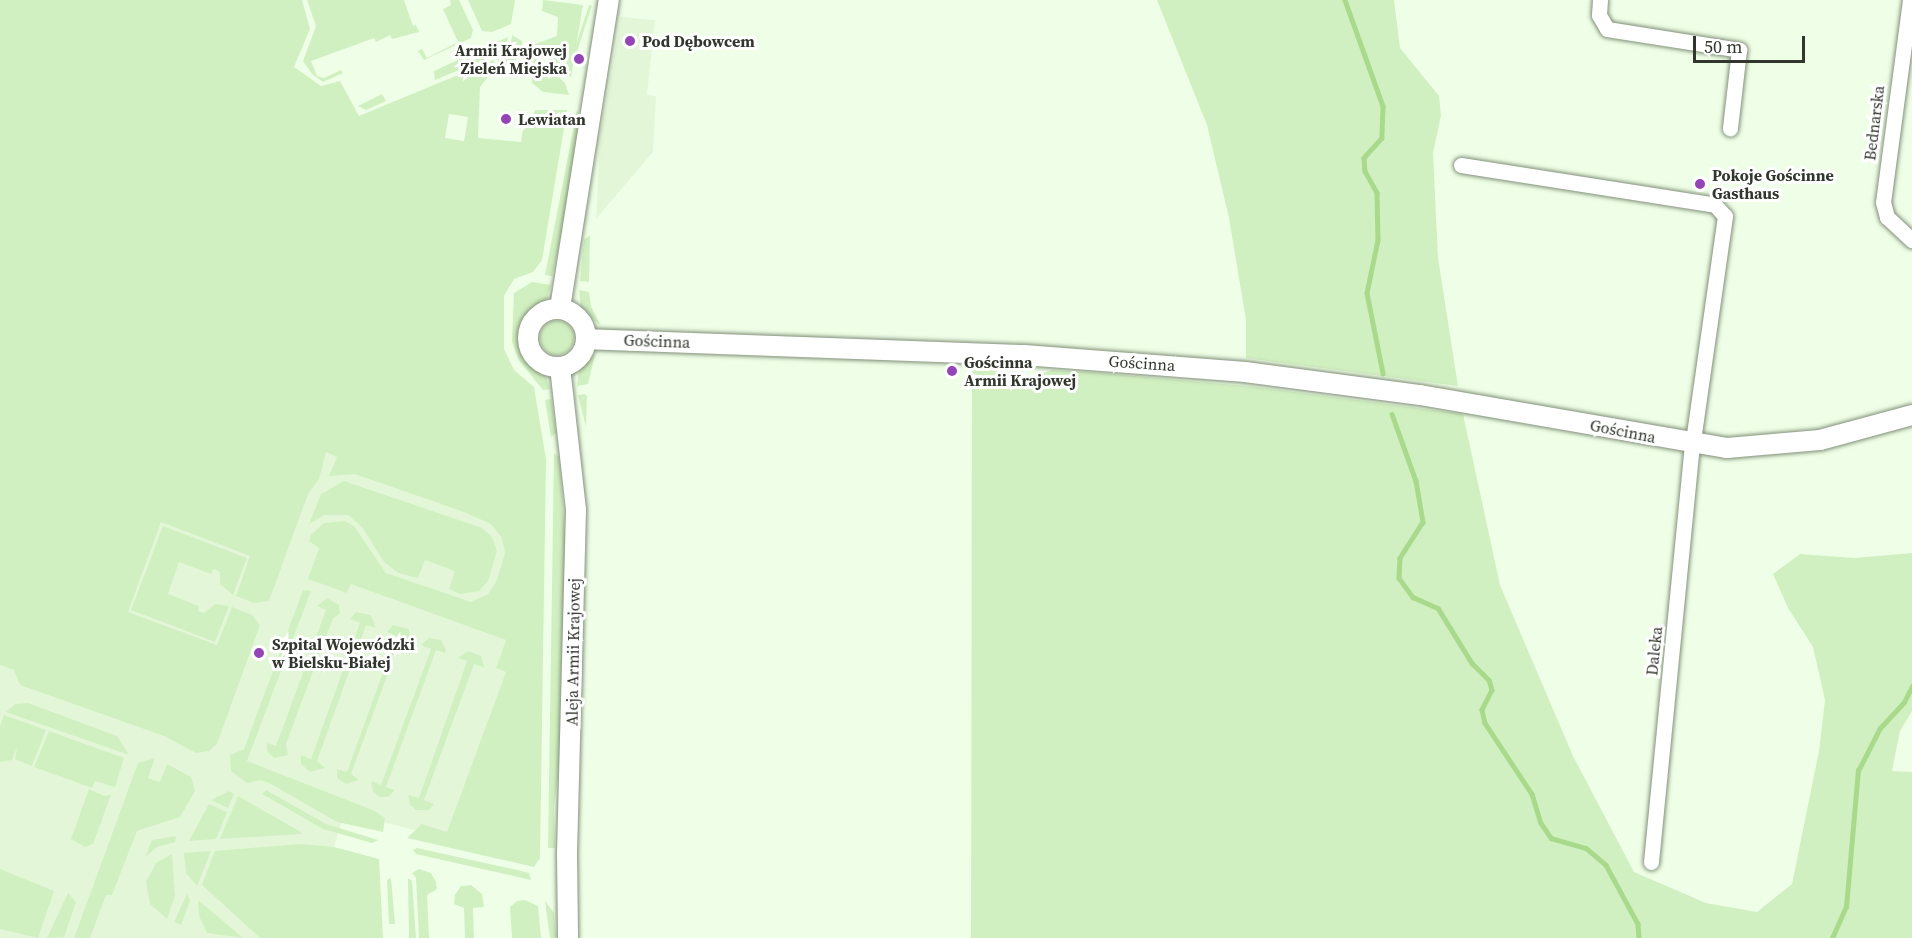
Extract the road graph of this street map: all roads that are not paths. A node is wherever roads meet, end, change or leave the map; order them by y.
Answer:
1 (609, 0) edge
2 (1600, 0) edge
3 (1910, 0) edge
4 (1731, 128) dead end
5 (1461, 165) dead end
6 (1912, 240) edge
7 (560, 308) junction
8 (586, 339) junction
9 (560, 367) junction
10 (1912, 415) edge
11 (1693, 444) junction
12 (1651, 862) dead end
13 (568, 938) edge

1 - 7 street
2 - 4 street
3 - 6 street, Bednarska
5 - 11 street
7 - 8 street
7 - 9 street
8 - 9 street
8 - 11 street, Gościnna
9 - 13 street, Aleja Armii Krajowej
10 - 11 street, Gościnna
11 - 12 street, Daleka

